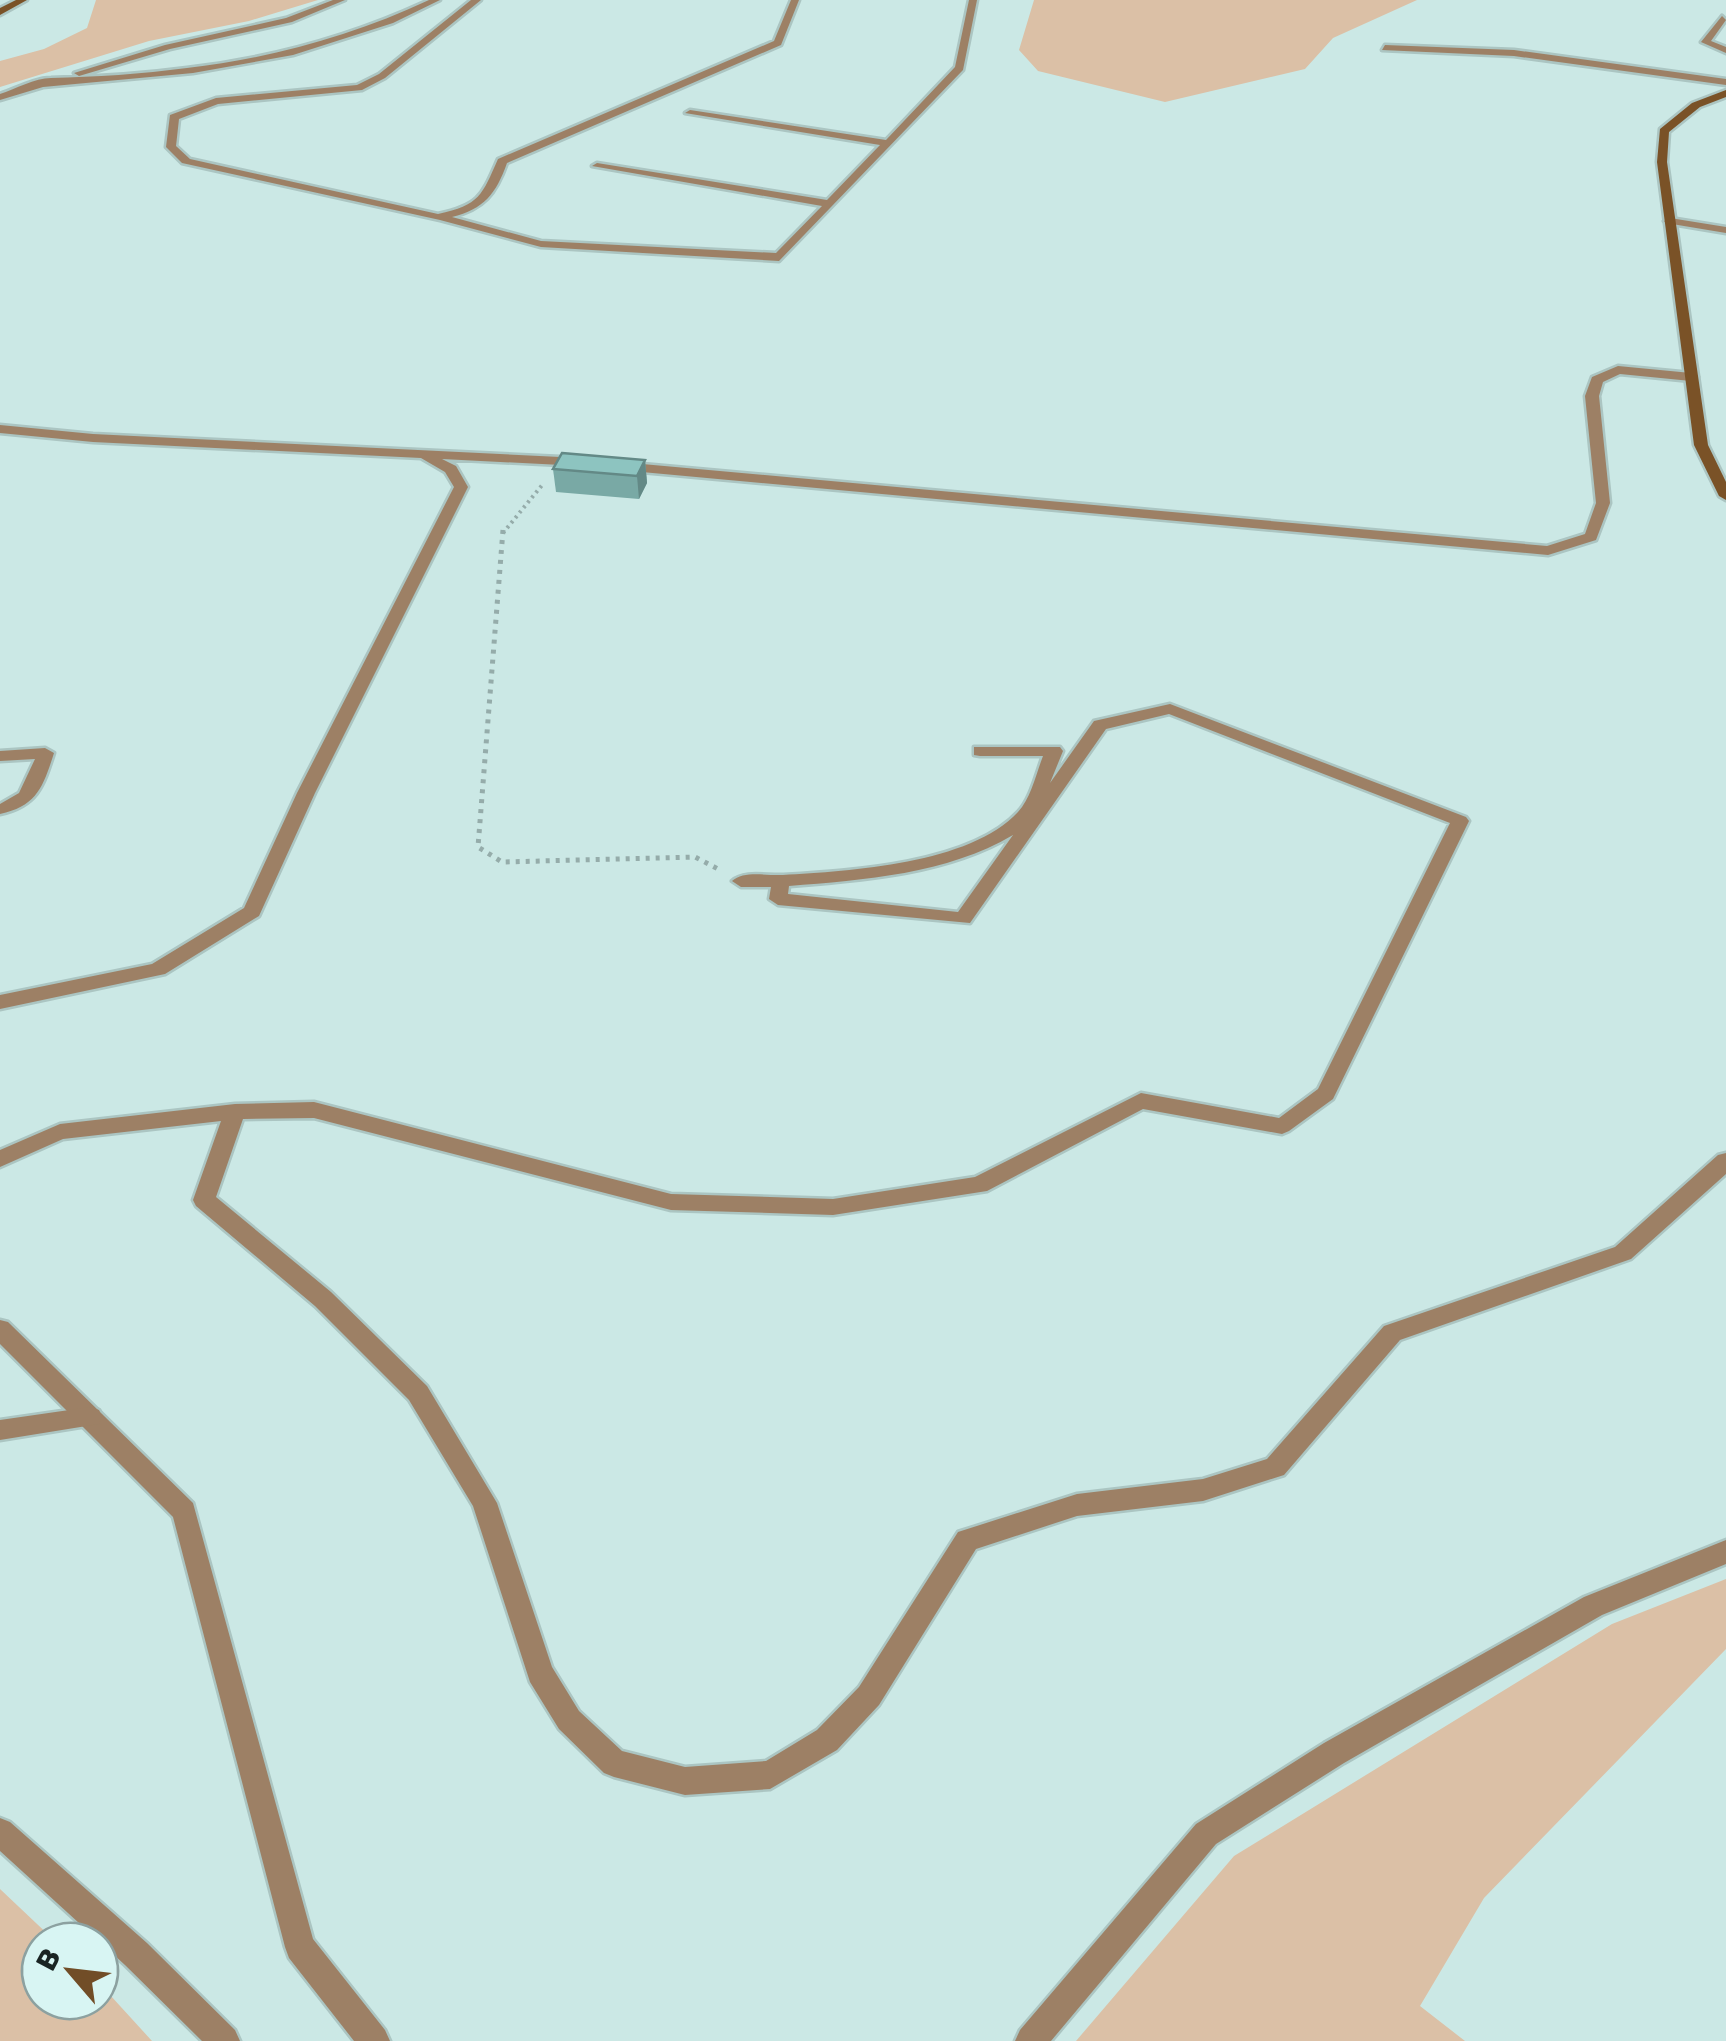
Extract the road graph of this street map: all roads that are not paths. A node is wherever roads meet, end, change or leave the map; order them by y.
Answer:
1 (23, 0) edge
2 (341, 0) edge
3 (436, 0) edge
4 (476, 0) edge
5 (795, 0) edge
6 (973, 0) edge
7 (0, 12) edge
8 (1722, 19) dead end
9 (1384, 48) dead end
10 (1726, 50) edge
11 (1726, 82) edge
12 (40, 84) junction
13 (1726, 93) edge
14 (0, 97) edge
15 (690, 113) dead end
16 (888, 143) junction
17 (597, 166) dead end
18 (830, 204) junction
19 (438, 217) junction
20 (1670, 221) junction
21 (1726, 230) edge
22 (1690, 376) junction
23 (0, 428) edge
24 (422, 454) junction
25 (1726, 496) edge
26 (1087, 744) junction
27 (980, 751) dead end
28 (1054, 751) junction
29 (0, 756) edge
30 (0, 809) edge
31 (741, 881) road end
32 (782, 881) junction
33 (0, 1002) edge
34 (235, 1112) junction
35 (0, 1160) edge
36 (1726, 1162) edge
37 (0, 1329) edge
38 (90, 1417) junction
39 (0, 1430) edge
40 (1726, 1552) edge
41 (0, 1832) edge
42 (224, 2041) edge
43 (374, 2041) edge
44 (1031, 2041) edge

1 - 7 main road
2 - 12 street
3 - 12 street
4 - 19 street
5 - 19 street
6 - 16 street
8 - 10 street
9 - 11 street
12 - 14 street
13 - 20 main road
15 - 16 street
16 - 18 street
17 - 18 street
18 - 19 street
20 - 21 street
20 - 22 main road
22 - 24 street
22 - 25 main road
23 - 24 street
24 - 33 street
26 - 28 street
26 - 32 street
26 - 34 street
27 - 28 street
28 - 32 street
29 - 30 street
31 - 32 street
34 - 35 street
34 - 36 street
37 - 38 street
38 - 39 street
38 - 43 street
40 - 44 street
41 - 42 street

